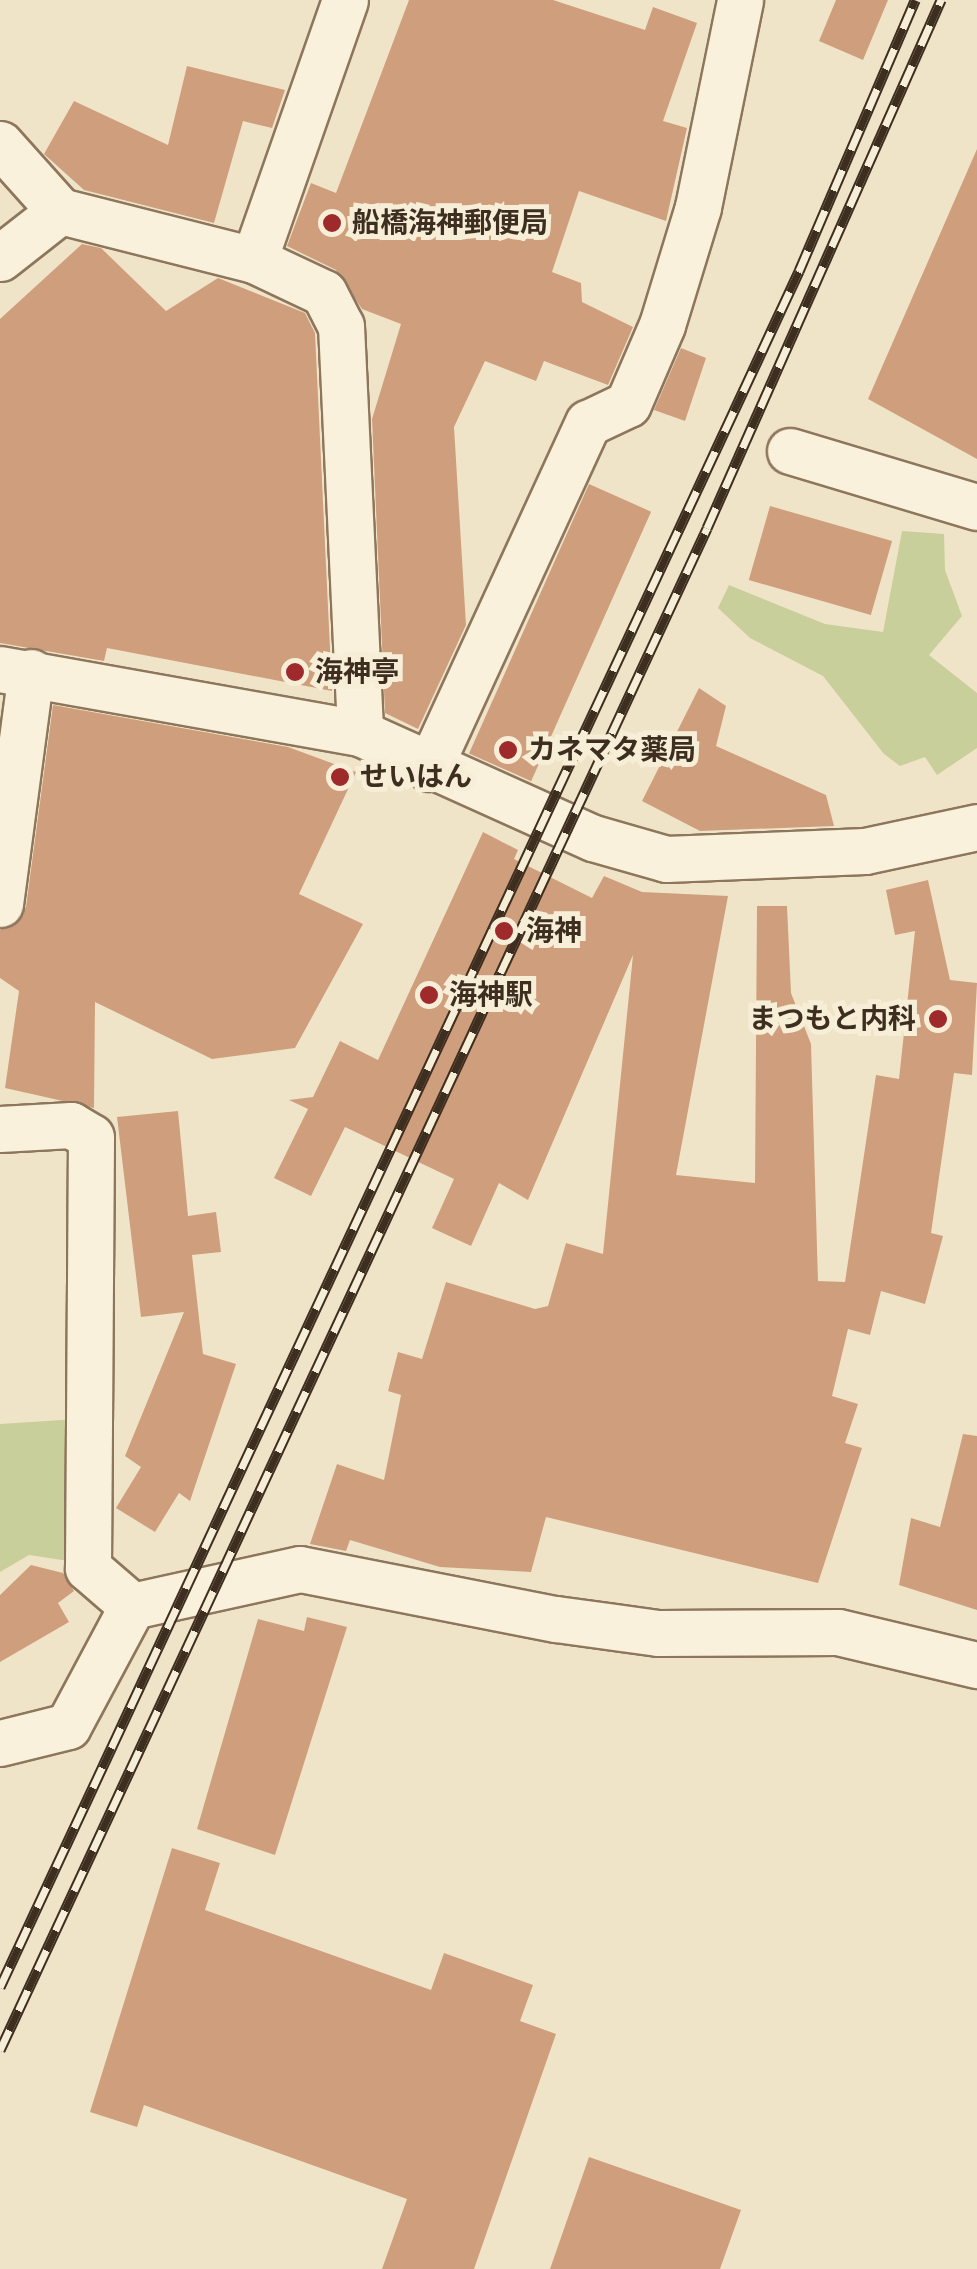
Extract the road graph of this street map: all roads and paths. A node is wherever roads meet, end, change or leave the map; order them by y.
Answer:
1 (345, 0) edge
2 (740, 0) edge
3 (0, 144) edge
4 (60, 211) junction
5 (0, 258) edge
6 (254, 260) junction
7 (790, 451) dead end
8 (977, 508) edge
9 (16, 671) edge
10 (360, 732) junction
11 (429, 768) junction
12 (977, 827) edge
13 (0, 904) edge
14 (0, 1129) edge
15 (132, 1606) junction
16 (977, 1666) edge
17 (0, 1743) edge

1 - 6 street
2 - 11 street
3 - 4 street
4 - 5 street
4 - 6 street
6 - 10 street
7 - 8 street
9 - 10 street
9 - 13 street
10 - 11 street
11 - 12 street
14 - 15 street
15 - 16 street
15 - 17 street

